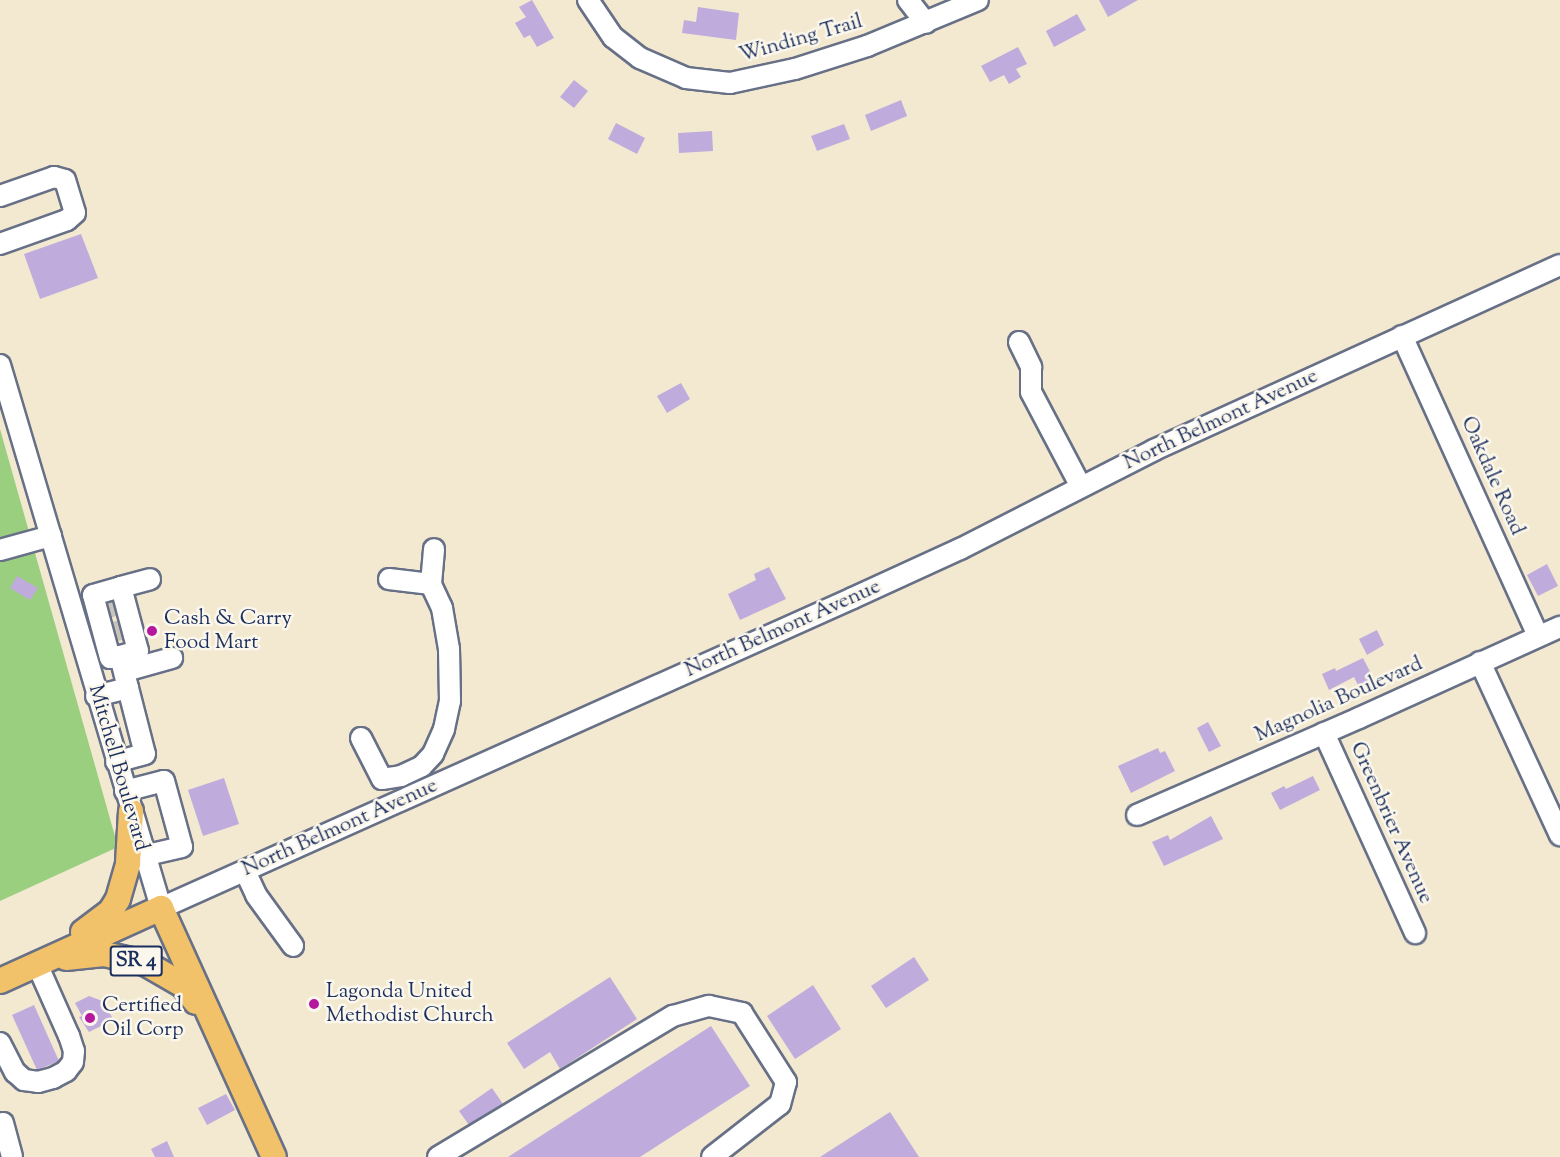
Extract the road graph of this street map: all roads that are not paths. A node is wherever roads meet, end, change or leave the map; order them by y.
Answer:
1 (588, 0) edge
2 (908, 0) edge
3 (978, 0) edge
4 (926, 23) junction
5 (0, 196) edge
6 (0, 244) edge
7 (1560, 265) edge
8 (1402, 336) junction
9 (1019, 342) dead end
10 (0, 365) edge
11 (1081, 488) junction
12 (51, 536) junction
13 (2, 543) edge
14 (434, 549) dead end
15 (150, 579) dead end
16 (389, 579) dead end
17 (431, 584) junction
18 (113, 603) junction
19 (75, 617) junction
20 (1560, 627) edge
21 (118, 631) junction
22 (1538, 636) junction
23 (172, 658) dead end
24 (1480, 662) junction
25 (124, 672) junction
26 (96, 696) junction
27 (1324, 733) junction
28 (361, 738) dead end
29 (116, 762) junction
30 (420, 768) junction
31 (430, 788) junction
32 (128, 801) junction
33 (1137, 815) dead end
34 (1560, 835) edge
35 (144, 856) junction
36 (245, 871) junction
37 (161, 908) junction
38 (1415, 933) dead end
39 (293, 946) dead end
40 (41, 962) junction
41 (0, 981) edge
42 (207, 1016) junction
43 (0, 1043) edge
44 (3, 1123) dead end
45 (12, 1157) edge
46 (274, 1157) edge
47 (438, 1157) edge
48 (712, 1157) edge

1 - 4 street, Winding Trail
2 - 4 street
3 - 4 street, Winding Trail
5 - 6 street
7 - 8 street, North Belmont Avenue
8 - 11 street, North Belmont Avenue
8 - 22 street, Oakdale Road
9 - 11 street
10 - 12 street, Mitchell Boulevard
11 - 31 street, North Belmont Avenue
12 - 13 street
12 - 19 street, Mitchell Boulevard
14 - 17 street
15 - 18 street
16 - 17 street
17 - 30 street
18 - 19 street
18 - 21 street
18 - 21 street
19 - 26 street, Mitchell Boulevard
20 - 22 street, Magnolia Boulevard
21 - 25 street
21 - 25 street
22 - 24 street, Magnolia Boulevard
23 - 25 street
24 - 27 street, Magnolia Boulevard
24 - 34 street
25 - 26 street
25 - 29 street
26 - 29 street, Mitchell Boulevard
27 - 33 street, Magnolia Boulevard
27 - 38 street, Greenbrier Avenue
28 - 30 street
29 - 32 street, Mitchell Boulevard
30 - 31 street
31 - 36 street, North Belmont Avenue
32 - 35 street, Mitchell Boulevard
32 - 35 street
32 - 40 main road
35 - 37 street, Mitchell Boulevard
36 - 37 street, North Belmont Avenue
36 - 39 street
37 - 40 main road, North Belmont Avenue / SR 4
37 - 42 main road, Mitchell Boulevard / SR 4
40 - 41 main road, North Belmont Avenue / SR 4
40 - 42 main road, SR 4
40 - 43 street
42 - 46 main road, Mitchell Boulevard / SR 4
44 - 45 street
47 - 48 street

